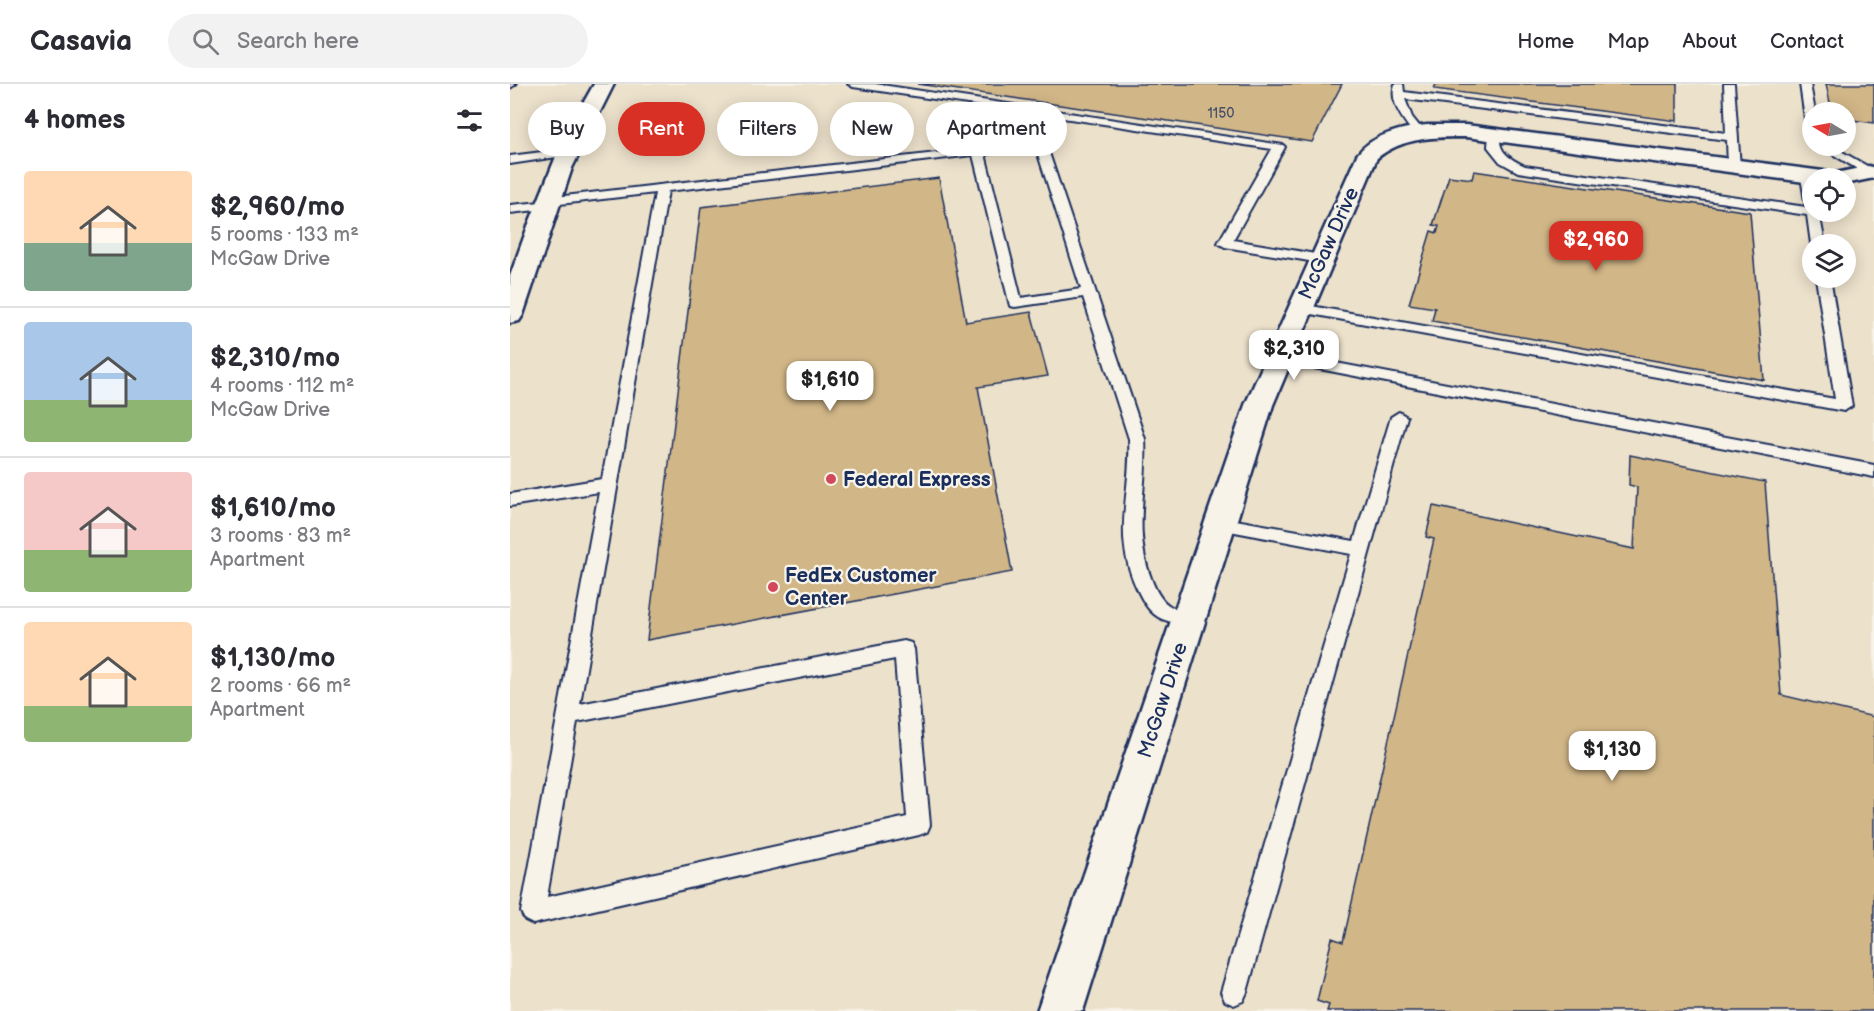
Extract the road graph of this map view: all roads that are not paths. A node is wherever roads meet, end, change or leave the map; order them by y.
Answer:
1 (604, 84) edge
2 (853, 84) edge
3 (1729, 84) edge
4 (1804, 84) edge
5 (1399, 89) edge
6 (594, 102) edge
7 (1807, 102) edge
8 (1418, 132) junction
9 (1495, 133) junction
10 (1732, 137) junction
11 (542, 156) edge
12 (565, 156) edge
13 (935, 156) edge
14 (979, 156) edge
15 (1044, 156) edge
16 (1842, 156) edge
17 (510, 160) edge
18 (1734, 167) junction
19 (1872, 174) edge
20 (1802, 176) edge
21 (1856, 176) edge
22 (662, 188) junction
23 (546, 204) junction
24 (510, 209) edge
25 (1802, 209) edge
26 (1321, 259) junction
27 (1825, 288) edge
28 (1089, 292) junction
29 (1300, 308) junction
30 (510, 315) edge
31 (1278, 357) junction
32 (1399, 417) dead end
33 (1874, 471) edge
34 (610, 484) junction
35 (510, 500) edge
36 (1219, 523) junction
37 (1362, 549) junction
38 (1188, 619) junction
39 (569, 715) junction
40 (1234, 992) dead end
41 (1060, 1011) edge

1 - 6 street
2 - 26 lane
3 - 10 lane
4 - 7 lane
5 - 8 lane
5 - 10 lane
8 - 9 street, McGaw Drive
8 - 26 street, McGaw Drive
9 - 18 street, McGaw Drive
9 - 25 lane
10 - 18 lane
11 - 17 lane
12 - 23 street
13 - 22 lane
14 - 28 lane
15 - 28 lane
16 - 19 lane
18 - 20 street, McGaw Drive
19 - 21 street
22 - 23 lane
22 - 34 lane
23 - 24 lane
23 - 30 street
26 - 29 street, McGaw Drive
27 - 29 lane
28 - 38 lane
29 - 31 street, McGaw Drive
31 - 33 lane
31 - 36 street, McGaw Drive
32 - 37 lane
34 - 35 lane
34 - 39 lane
36 - 37 lane
36 - 38 street, McGaw Drive
37 - 40 lane
38 - 41 street, McGaw Drive
39 - 39 lane

